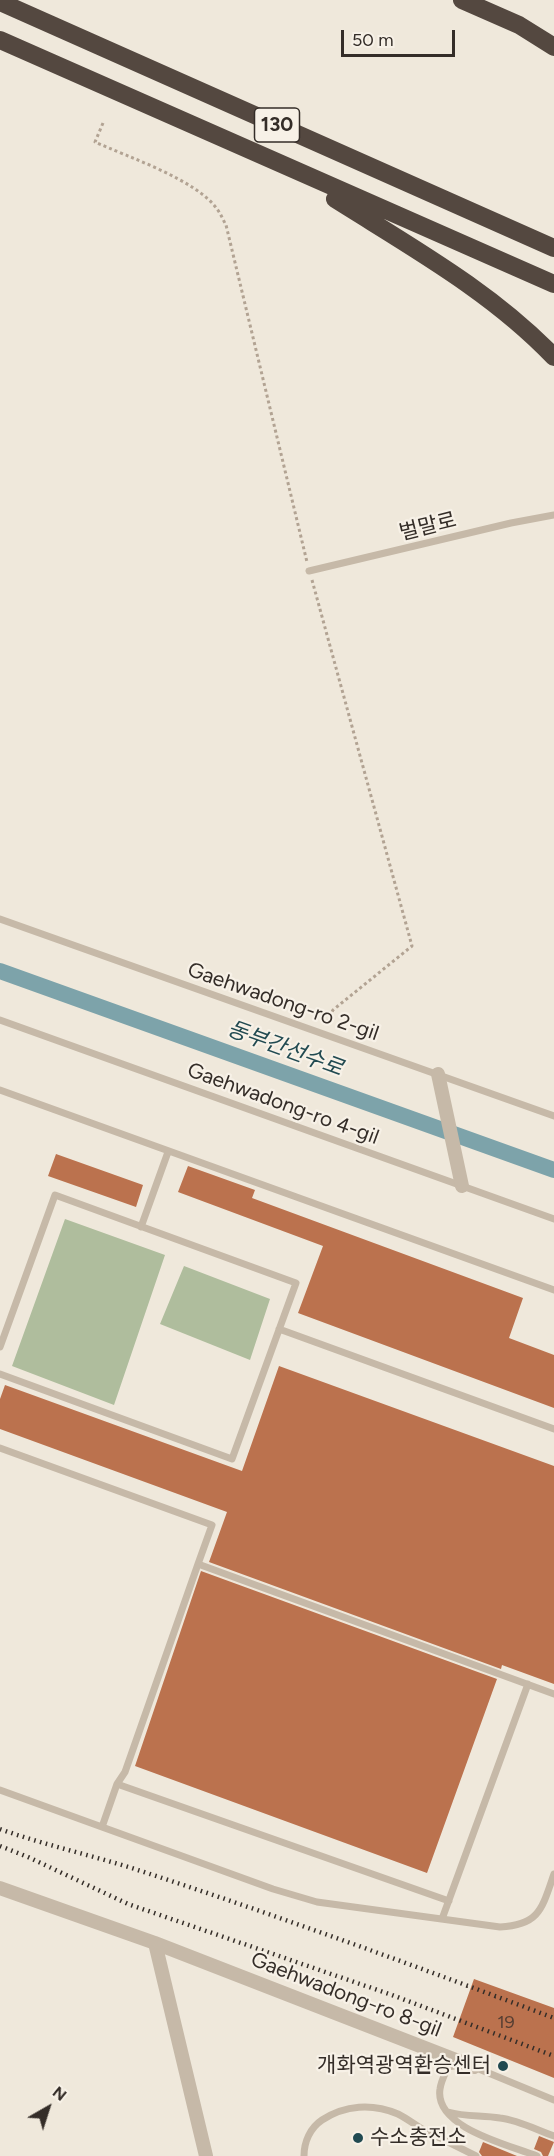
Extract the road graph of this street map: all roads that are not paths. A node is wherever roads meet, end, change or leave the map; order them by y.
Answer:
1 (462, 0) edge
2 (0, 2) edge
3 (0, 40) edge
4 (554, 47) edge
5 (285, 167) junction
6 (554, 248) edge
7 (554, 284) edge
8 (554, 357) edge
9 (554, 515) edge
10 (309, 571) road end
11 (0, 920) edge
12 (0, 1020) edge
13 (438, 1074) junction
14 (0, 1090) edge
15 (554, 1116) edge
16 (168, 1152) junction
17 (462, 1186) junction
18 (554, 1219) edge
19 (141, 1227) junction
20 (554, 1290) edge
21 (279, 1329) junction
22 (0, 1347) edge
23 (0, 1374) edge
24 (554, 1429) edge
25 (0, 1448) edge
26 (198, 1564) junction
27 (528, 1684) junction
28 (554, 1694) edge
29 (117, 1784) junction
30 (0, 1790) edge
31 (102, 1827) junction
32 (554, 1874) edge
33 (0, 1888) edge
34 (449, 1901) junction
35 (442, 1919) junction
36 (155, 1944) junction
37 (459, 2065) dead end
38 (474, 2067) joint
39 (554, 2100) edge
40 (446, 2111) junction
41 (554, 2136) edge
42 (206, 2156) edge
43 (304, 2156) edge
44 (477, 2156) edge
45 (537, 2156) edge

1 - 4 highway
2 - 6 highway, 130
3 - 5 highway, 130
5 - 7 highway, 130
5 - 8 highway
9 - 10 lane, 벌말로
11 - 13 lane, Gaehwadong-ro 2-gil
12 - 17 lane, Gaehwadong-ro 4-gil
13 - 15 lane, Gaehwadong-ro 2-gil
13 - 17 street
14 - 16 lane
16 - 19 lane
16 - 20 lane
17 - 18 lane, Gaehwadong-ro 4-gil
19 - 21 lane
19 - 22 lane
21 - 23 lane
21 - 24 lane
25 - 26 lane
26 - 27 lane
26 - 29 lane
27 - 28 lane
27 - 34 lane
29 - 31 lane
29 - 34 lane
30 - 31 lane
31 - 35 lane
32 - 35 lane
33 - 36 street, Gaehwadong-ro 8-gil
34 - 35 lane
36 - 38 street, Gaehwadong-ro 8-gil
36 - 42 street
37 - 40 lane
38 - 39 lane, Gaehwadong-ro 8-gil
40 - 41 lane
40 - 45 lane
43 - 44 lane

